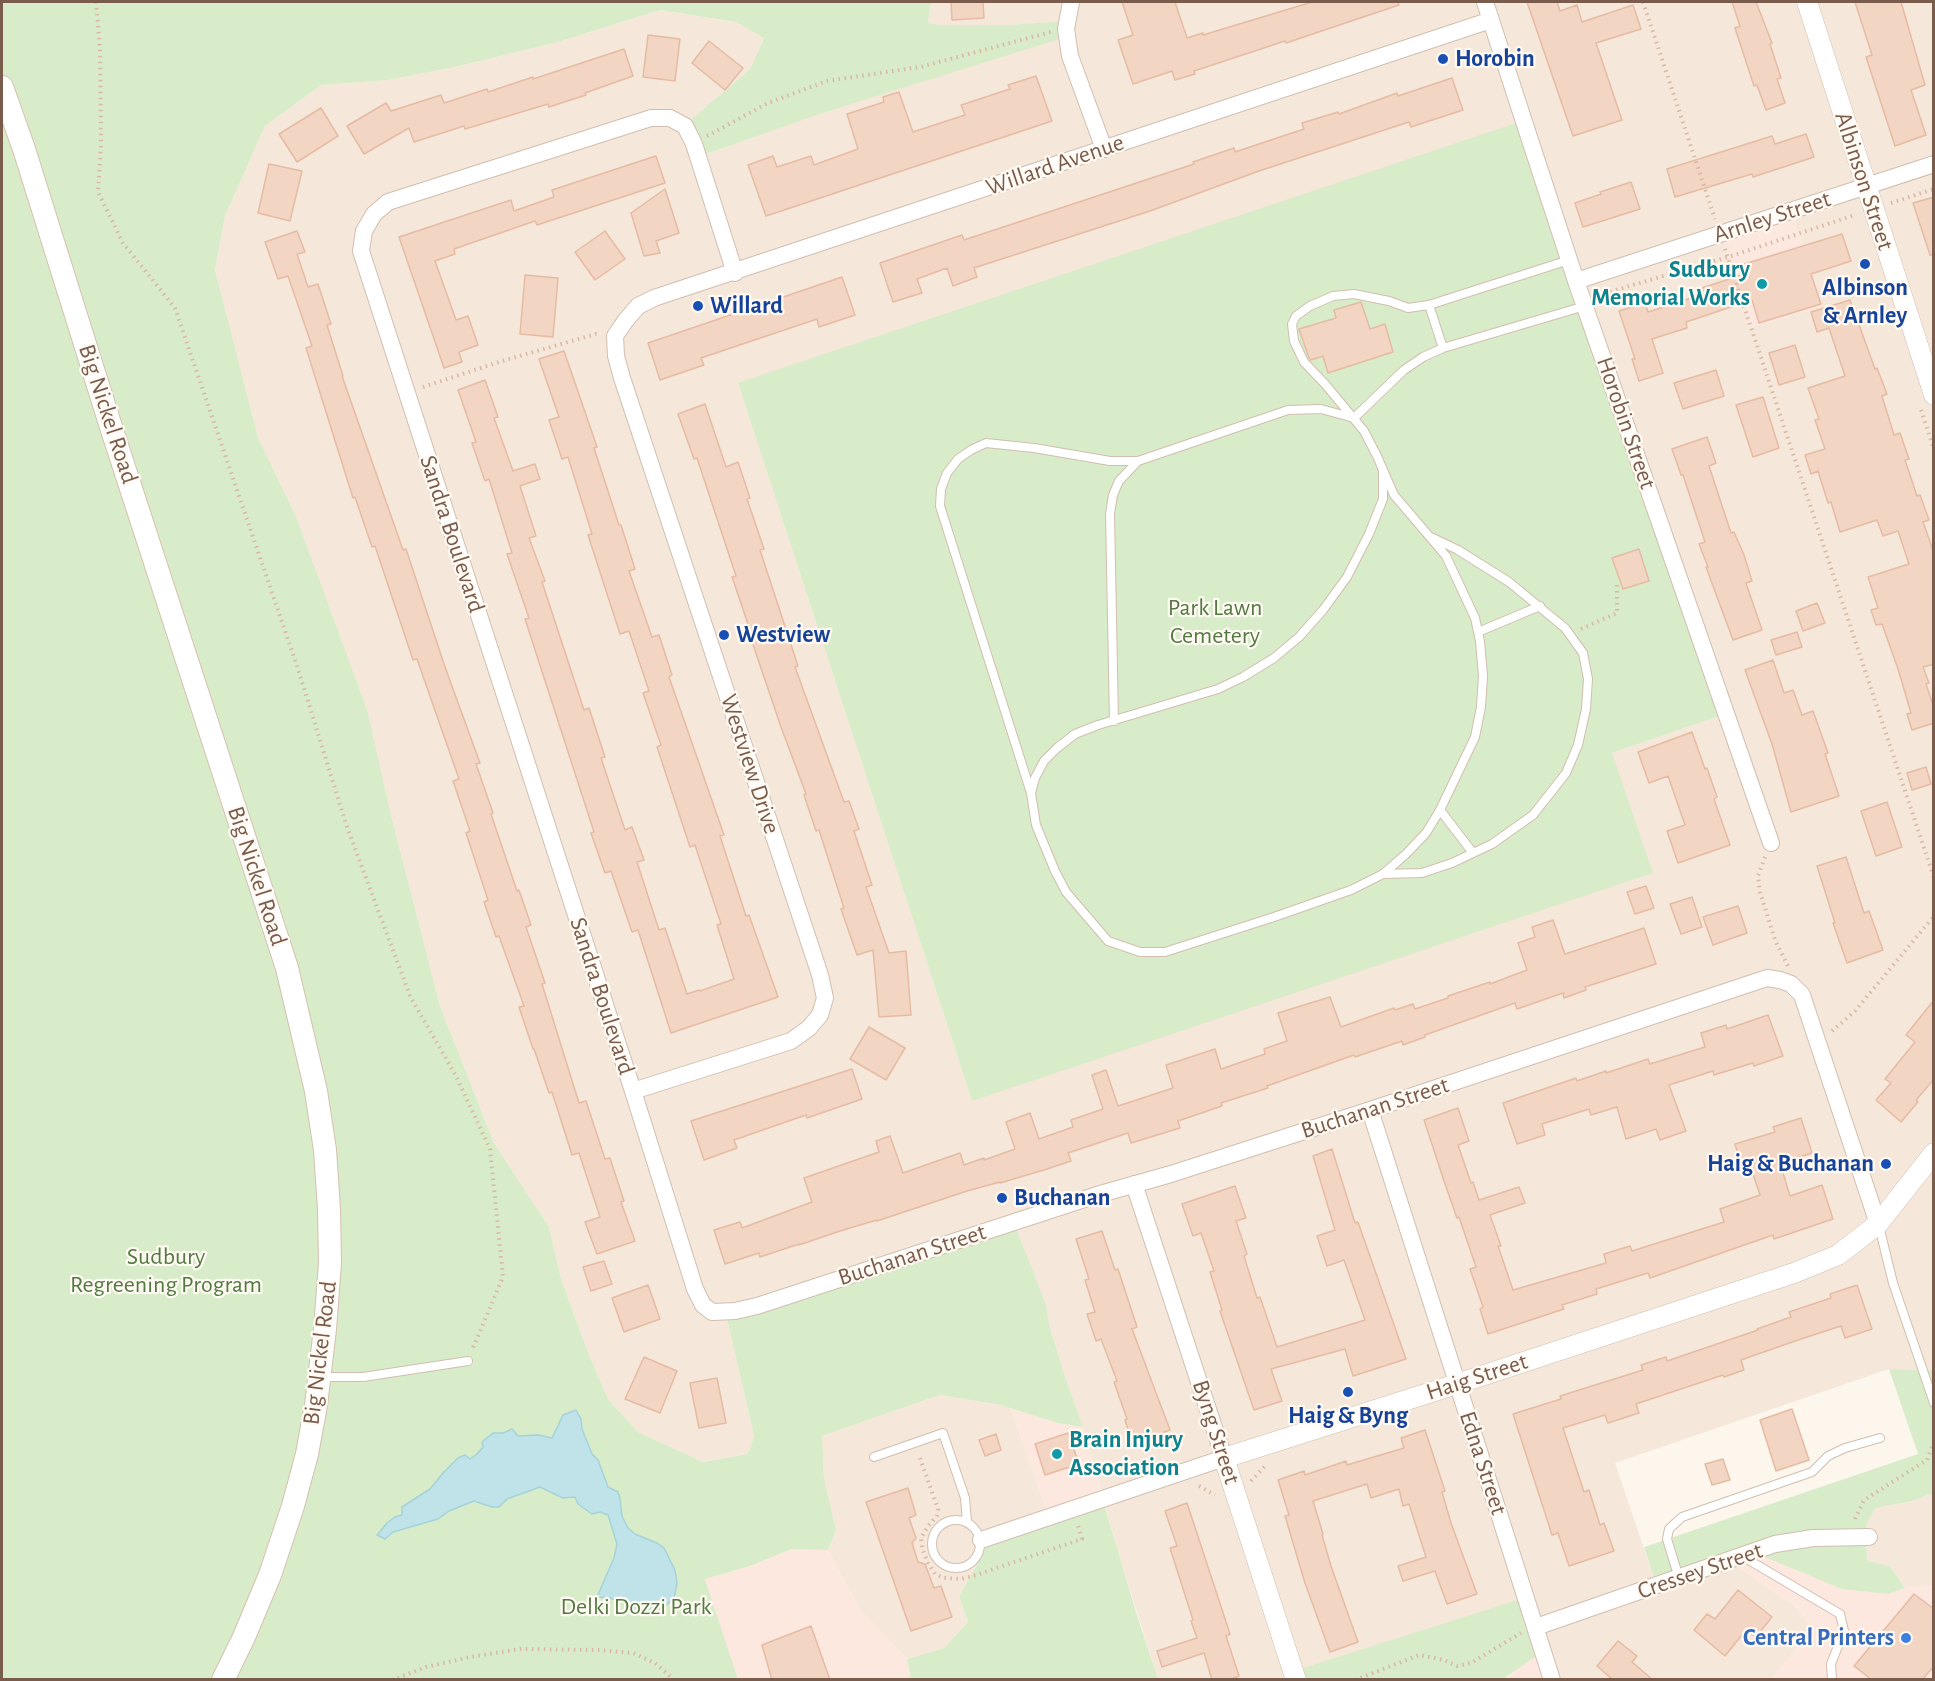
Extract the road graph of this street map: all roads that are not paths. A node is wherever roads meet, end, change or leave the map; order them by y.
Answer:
1 (1071, 2) edge
2 (1485, 2) edge
3 (1807, 2) edge
4 (1491, 20) junction
5 (2, 87) edge
6 (1104, 149) junction
7 (1934, 164) edge
8 (1866, 186) junction
9 (1569, 260) junction
10 (735, 273) junction
11 (1576, 281) junction
12 (1429, 305) junction
13 (1585, 306) junction
14 (615, 336) joint
15 (1443, 348) junction
16 (1934, 394) edge
17 (1354, 418) junction
18 (1138, 461) junction
19 (1383, 470) junction
20 (1430, 536) junction
21 (1540, 606) junction
22 (1478, 632) junction
23 (1114, 721) junction
24 (1031, 793) junction
25 (1440, 810) junction
26 (1771, 843) road end
27 (1473, 853) junction
28 (1383, 874) junction
29 (633, 1091) junction
30 (1370, 1110) junction
31 (1934, 1153) edge
32 (1134, 1185) junction
33 (1878, 1224) junction
34 (712, 1312) joint
35 (468, 1361) road end
36 (320, 1377) junction
37 (1457, 1384) junction
38 (1934, 1403) edge
39 (1880, 1438) dead end
40 (874, 1456) dead end
41 (1224, 1458) junction
42 (967, 1521) junction
43 (1869, 1537) dead end
44 (981, 1540) junction
45 (1742, 1556) junction
46 (1679, 1578) junction
47 (1536, 1628) junction
48 (223, 1680) edge
49 (1296, 1680) edge
50 (1552, 1680) edge
51 (1832, 1680) edge

1 - 6 street
2 - 4 street, Horobin Street
3 - 8 street, Albinson Street
4 - 6 street, Willard Avenue
4 - 9 street, Horobin Street
5 - 36 main road, Big Nickel Road
6 - 10 street, Willard Avenue
7 - 8 street, Arnley Street
8 - 11 street, Arnley Street
8 - 16 street, Albinson Street
9 - 11 street, Horobin Street
9 - 12 lane
10 - 14 street, Willard Avenue
10 - 29 street, Sandra Boulevard
11 - 13 street, Horobin Street
12 - 15 lane
12 - 17 lane
13 - 15 lane
13 - 26 street, Horobin Street
14 - 29 street, Westview Drive
15 - 17 lane
17 - 18 lane
17 - 19 lane
18 - 23 lane
18 - 24 lane
19 - 20 lane
19 - 23 lane
20 - 21 lane
20 - 22 lane
21 - 22 lane
21 - 27 lane
22 - 25 lane
23 - 24 lane
24 - 28 lane
25 - 27 lane
25 - 28 lane
27 - 28 lane
29 - 34 street, Sandra Boulevard
30 - 32 street, Buchanan Street
30 - 33 street, Buchanan Street
30 - 37 street, Edna Street
31 - 33 street, Haig Street
32 - 34 street, Buchanan Street
32 - 41 street, Byng Street
33 - 37 street, Haig Street
33 - 38 lane
35 - 36 lane
36 - 48 main road, Big Nickel Road
37 - 41 street, Haig Street
37 - 47 street, Edna Street
39 - 46 lane
40 - 42 lane
41 - 44 street, Haig Street
41 - 49 street, Byng Street
42 - 44 lane
42 - 44 lane
43 - 45 street, Cressey Street
45 - 46 street, Cressey Street
45 - 51 lane
46 - 47 street, Cressey Street
47 - 50 street, Edna Street

